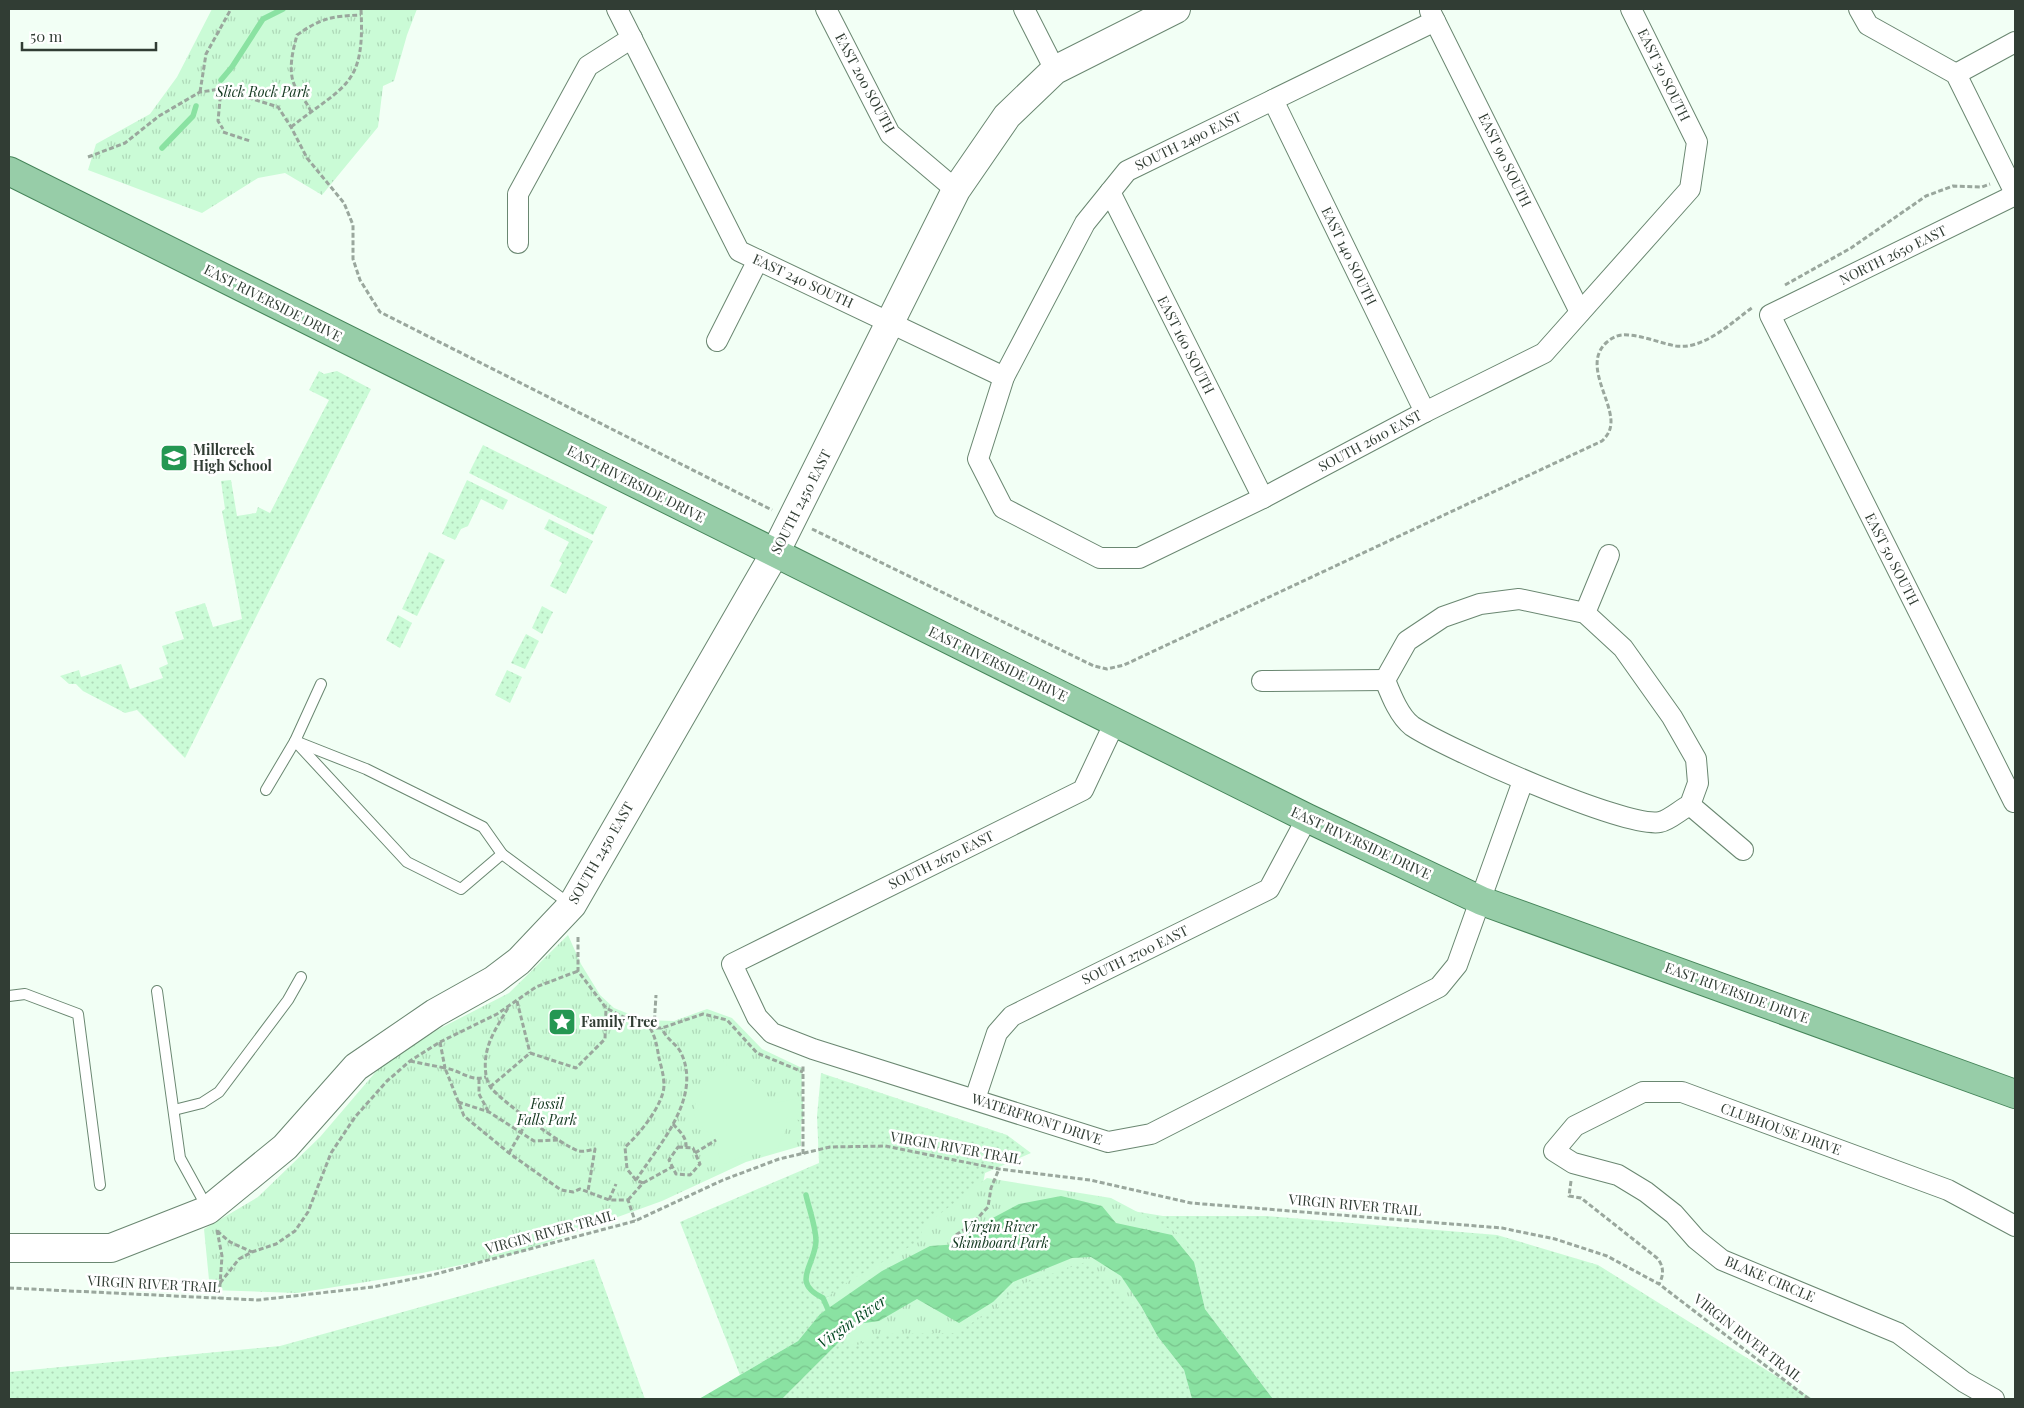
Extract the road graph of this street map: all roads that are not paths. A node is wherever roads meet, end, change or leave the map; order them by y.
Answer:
1 (618, 9) edge
2 (826, 9) edge
3 (1024, 9) edge
4 (1176, 9) edge
5 (1631, 9) edge
6 (1859, 9) edge
7 (1432, 15) edge
8 (632, 38) junction
9 (2015, 42) edge
10 (1055, 70) junction
11 (1956, 74) junction
12 (1273, 100) junction
13 (1697, 142) joint
14 (9, 171) edge
15 (956, 190) junction
16 (1110, 192) junction
17 (2015, 194) edge
18 (518, 243) dead end
19 (758, 260) junction
20 (1765, 309) joint
21 (1580, 312) junction
22 (890, 322) junction
23 (717, 341) dead end
24 (1004, 377) junction
25 (1425, 412) junction
26 (978, 459) joint
27 (1263, 498) junction
28 (776, 554) junction
29 (1609, 555) dead end
30 (1585, 613) junction
31 (1385, 680) junction
32 (1262, 681) dead end
33 (321, 684) dead end
34 (1115, 722) junction
35 (295, 741) junction
36 (1523, 781) junction
37 (266, 790) dead end
38 (2014, 801) edge
39 (1690, 804) junction
40 (1307, 818) junction
41 (1743, 850) dead end
42 (502, 854) junction
43 (1482, 901) junction
44 (572, 905) junction
45 (732, 964) joint
46 (301, 977) dead end
47 (157, 991) dead end
48 (9, 996) edge
49 (2015, 1094) edge
50 (974, 1099) junction
51 (174, 1110) junction
52 (1554, 1151) joint
53 (100, 1185) dead end
54 (213, 1221) junction
55 (2015, 1226) edge
56 (9, 1248) edge
57 (1994, 1399) edge

1 - 8 street, EAST 240 SOUTH
2 - 15 street, EAST 200 SOUTH
3 - 10 street
4 - 10 street, SOUTH 2450 EAST
5 - 13 street, EAST 50 SOUTH
6 - 11 street
7 - 12 street, SOUTH 2490 EAST
7 - 21 street, EAST 90 SOUTH
8 - 18 street
8 - 19 street, EAST 240 SOUTH
9 - 11 street
10 - 15 street, SOUTH 2450 EAST
11 - 17 street
12 - 16 street, SOUTH 2490 EAST
12 - 25 street, EAST 140 SOUTH
13 - 21 street, SOUTH 2610 EAST
14 - 28 main road, EAST RIVERSIDE DRIVE
15 - 22 street, SOUTH 2450 EAST
16 - 24 street, SOUTH 2490 EAST
16 - 27 street, EAST 160 SOUTH
17 - 20 street, NORTH 2650 EAST
19 - 22 street, EAST 240 SOUTH
19 - 23 street
20 - 38 street, EAST 50 SOUTH
21 - 25 street, SOUTH 2610 EAST
22 - 24 street, EAST 240 SOUTH
22 - 28 street, SOUTH 2450 EAST
24 - 26 street, SOUTH 2490 EAST
25 - 27 street, SOUTH 2610 EAST
26 - 27 street, SOUTH 2610 EAST
28 - 34 main road, EAST RIVERSIDE DRIVE
28 - 44 street, SOUTH 2450 EAST
29 - 30 street
30 - 31 street
30 - 39 street
31 - 32 street
31 - 36 street
33 - 35 lane
34 - 40 main road, EAST RIVERSIDE DRIVE
34 - 45 street, SOUTH 2670 EAST
35 - 37 lane
35 - 42 lane
35 - 42 lane
36 - 39 street
36 - 43 street, WATERFRONT DRIVE
39 - 41 street
40 - 43 main road, EAST RIVERSIDE DRIVE
40 - 50 street, SOUTH 2700 EAST
42 - 44 lane
43 - 49 main road, EAST RIVERSIDE DRIVE
43 - 50 street, WATERFRONT DRIVE
44 - 54 street, SOUTH 2450 EAST
45 - 50 street, WATERFRONT DRIVE
46 - 51 lane
47 - 51 lane
48 - 53 lane
51 - 54 lane
52 - 55 street, CLUBHOUSE DRIVE
52 - 57 street, BLAKE CIRCLE
54 - 56 street, SOUTH 2450 EAST

